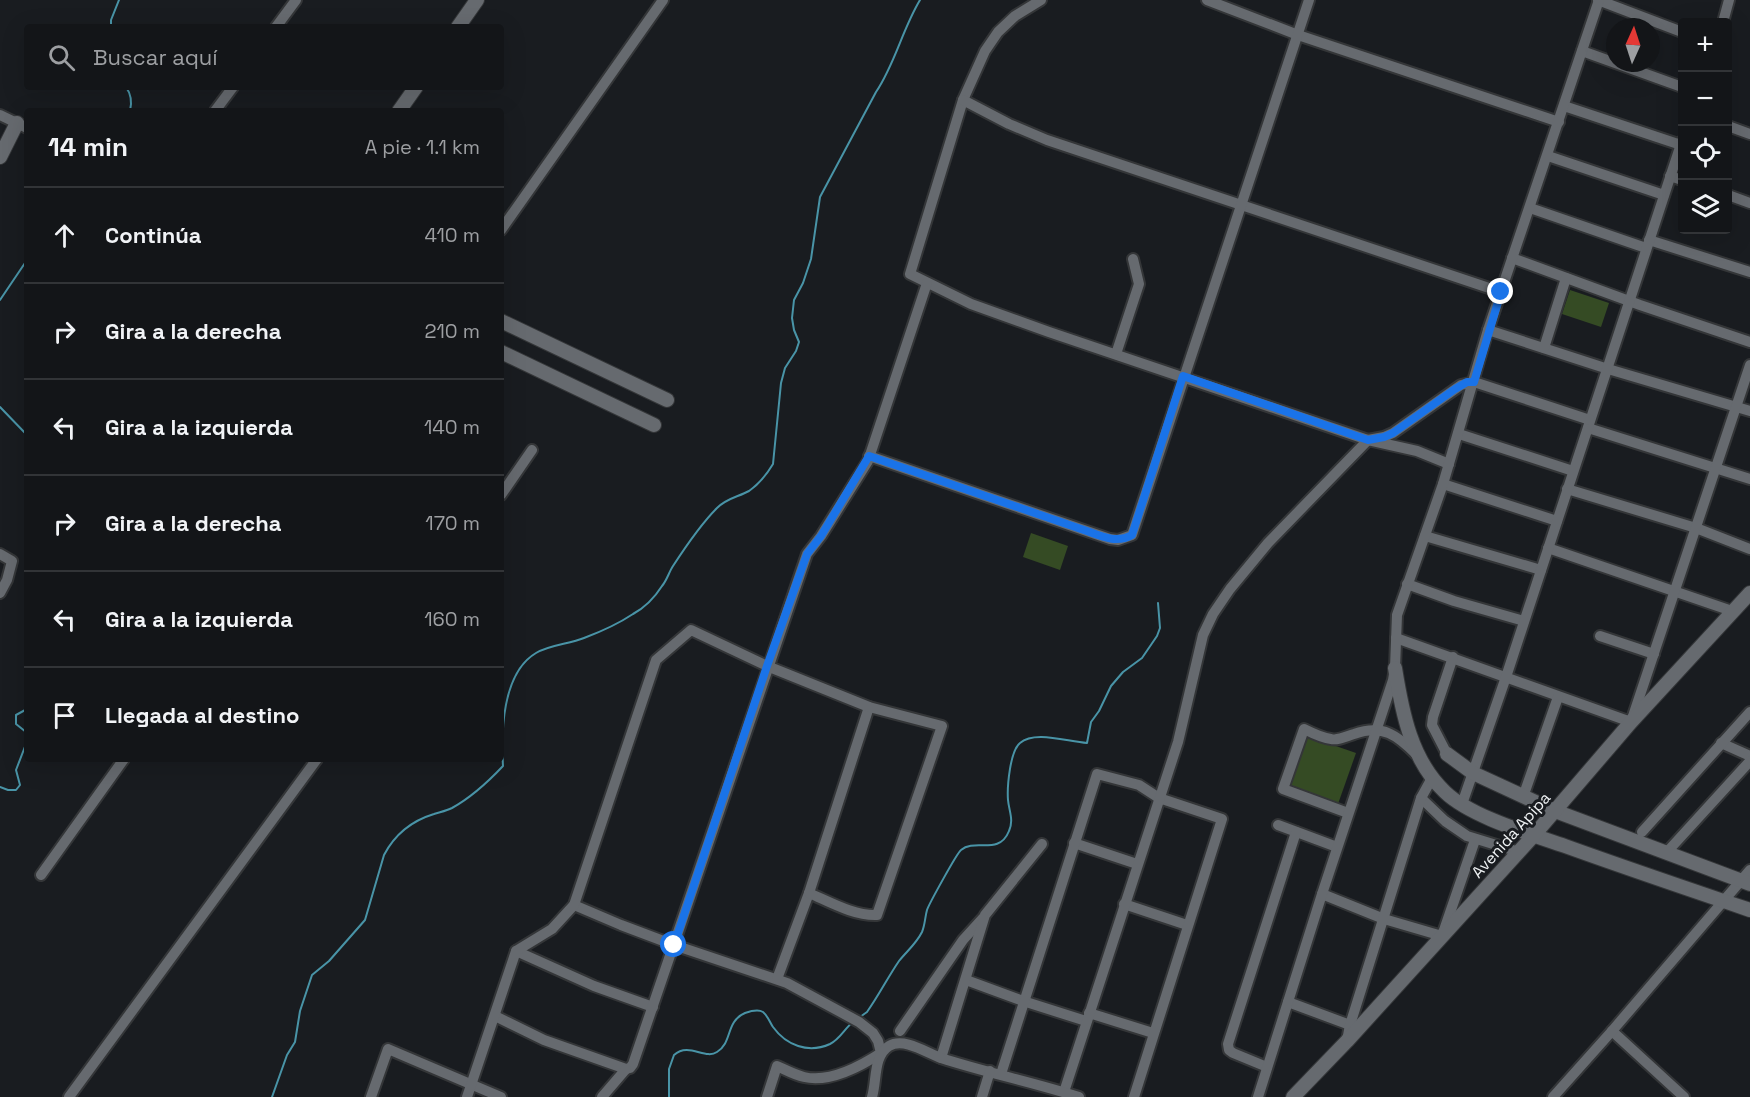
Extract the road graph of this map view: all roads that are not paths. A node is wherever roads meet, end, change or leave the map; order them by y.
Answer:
1 (296, 0) edge
2 (477, 0) edge
3 (663, 0) edge
4 (1041, 0) edge
5 (1207, 0) edge
6 (1309, 0) edge
7 (1598, 0) edge
8 (1729, 0) edge
9 (1724, 18) edge
10 (278, 24) edge
11 (460, 24) edge
12 (1678, 30) edge
13 (1298, 34) junction
14 (1582, 51) junction
15 (1678, 85) edge
16 (231, 90) edge
17 (414, 90) edge
18 (963, 100) junction
19 (1564, 106) junction
20 (217, 108) edge
21 (401, 108) edge
22 (0, 115) edge
23 (1559, 122) junction
24 (22, 126) edge
25 (1732, 127) edge
26 (1750, 134) edge
27 (1678, 142) edge
28 (1678, 154) edge
29 (1548, 156) junction
30 (0, 157) edge
31 (1670, 176) junction
32 (1678, 178) edge
33 (1664, 195) junction
34 (1732, 196) edge
35 (1750, 203) edge
36 (1242, 205) junction
37 (1530, 208) junction
38 (504, 226) edge
39 (1648, 244) junction
40 (1512, 258) junction
41 (1133, 259) dead end
42 (1750, 272) edge
43 (1566, 278) junction
44 (927, 283) junction
45 (1501, 292) junction
46 (1629, 301) junction
47 (504, 322) edge
48 (1488, 330) junction
49 (1750, 342) edge
50 (1544, 348) junction
51 (504, 352) edge
52 (1116, 354) junction
53 (1750, 365) edge
54 (1608, 369) junction
55 (1183, 376) junction
56 (1474, 382) junction
57 (667, 400) dead end
58 (1735, 407) junction
59 (1750, 411) edge
60 (1589, 424) junction
61 (654, 425) dead end
62 (1459, 434) junction
63 (1368, 440) junction
64 (532, 450) dead end
65 (869, 456) junction
66 (1449, 464) junction
67 (1716, 467) junction
68 (1573, 471) junction
69 (1750, 478) edge
70 (1443, 484) junction
71 (1567, 489) junction
72 (504, 491) edge
73 (1557, 521) junction
74 (1696, 528) junction
75 (1425, 536) junction
76 (1548, 548) junction
77 (1750, 549) edge
78 (0, 554) edge
79 (1541, 570) junction
80 (1407, 584) junction
81 (1674, 592) junction
82 (1750, 593) edge
83 (0, 594) edge
84 (1732, 611) junction
85 (1524, 621) junction
86 (1600, 636) dead end
87 (1396, 638) junction
88 (1654, 654) junction
89 (1453, 657) junction
90 (767, 666) junction
91 (1395, 668) junction
92 (1506, 677) junction
93 (1558, 696) junction
94 (869, 707) junction
95 (1750, 712) edge
96 (1630, 722) junction
97 (1376, 729) junction
98 (1722, 743) junction
99 (1447, 754) joint
100 (1750, 756) edge
101 (1421, 759) junction
102 (1750, 761) edge
103 (122, 762) edge
104 (315, 762) edge
105 (1473, 773) junction
106 (1432, 778) junction
107 (1523, 797) junction
108 (1159, 798) junction
109 (1421, 798) junction
110 (1462, 804) junction
111 (1555, 812) junction
112 (1348, 813) junction
113 (1278, 825) dead end
114 (1296, 832) junction
115 (1642, 832) dead end
116 (1534, 836) junction
117 (1475, 840) junction
118 (1074, 843) junction
119 (1042, 844) dead end
120 (1337, 847) junction
121 (1519, 852) junction
122 (1667, 852) junction
123 (1137, 864) junction
124 (40, 875) dead end
125 (1747, 878) edge
126 (809, 893) junction
127 (1322, 894) junction
128 (1722, 902) junction
129 (1124, 904) junction
130 (574, 905) junction
131 (1748, 911) edge
132 (985, 915) junction
133 (1384, 919) junction
134 (1187, 925) junction
135 (1442, 936) junction
136 (674, 945) junction
137 (516, 951) junction
138 (777, 979) junction
139 (966, 980) junction
140 (1023, 1001) junction
141 (1288, 1002) junction
142 (653, 1007) junction
143 (495, 1016) junction
144 (1088, 1017) junction
145 (1350, 1025) junction
146 (900, 1032) dead end
147 (1612, 1032) junction
148 (1153, 1033) junction
149 (1347, 1041) junction
150 (881, 1053) junction
151 (941, 1058) junction
152 (1267, 1067) junction
153 (626, 1069) junction
154 (995, 1073) junction
155 (471, 1084) junction
156 (1064, 1092) junction
157 (69, 1097) edge
158 (371, 1097) edge
159 (467, 1097) edge
160 (501, 1097) edge
161 (602, 1097) edge
162 (767, 1097) edge
163 (873, 1097) edge
164 (982, 1097) edge
165 (1079, 1097) edge
166 (1134, 1097) edge
167 (1258, 1097) edge
168 (1293, 1097) edge
169 (1553, 1097) edge
170 (1684, 1097) edge

1 - 10 street
2 - 11 street
3 - 38 street
4 - 18 street
5 - 13 street
6 - 13 street
7 - 12 street
7 - 14 street
8 - 9 street
13 - 23 street
13 - 36 street
14 - 15 street
14 - 19 street
16 - 20 street
17 - 21 street
18 - 36 street
18 - 44 street
19 - 23 street
19 - 27 street
22 - 24 street
23 - 29 street
24 - 30 street
25 - 26 street
28 - 31 street
29 - 33 street
29 - 37 street
31 - 32 street
31 - 33 street
33 - 39 street
34 - 35 street
36 - 45 street
36 - 55 street
37 - 39 street
37 - 40 street
39 - 42 street
39 - 46 street
40 - 43 street
40 - 45 street
41 - 52 street
43 - 46 street
43 - 50 street
44 - 52 street
44 - 65 street
45 - 48 street
46 - 49 street
46 - 54 street
47 - 57 street
48 - 50 street
48 - 56 street
50 - 54 street
51 - 61 street
52 - 55 street
53 - 58 street
54 - 58 street
54 - 60 street
55 - 63 street
55 - 65 street
56 - 60 street
56 - 62 street
56 - 63 street
58 - 59 street
58 - 67 street
60 - 67 street
60 - 68 street
62 - 66 street
62 - 68 street
63 - 66 street
63 - 108 street
64 - 72 street
65 - 90 street
66 - 70 street
67 - 69 street
67 - 74 street
68 - 71 street
70 - 73 street
70 - 75 street
71 - 73 street
71 - 74 street
73 - 76 street
74 - 77 street
74 - 81 street
75 - 79 street
75 - 80 street
76 - 79 street
76 - 81 street
78 - 83 street
79 - 85 street
80 - 85 street
80 - 87 street
81 - 84 street
81 - 88 street
82 - 84 street, Avenida Apipa
84 - 96 street, Avenida Apipa
85 - 92 street
86 - 88 street
87 - 89 street
87 - 91 street
88 - 96 street
89 - 92 street
89 - 99 street
90 - 94 street
90 - 130 street
90 - 136 street
91 - 97 street
91 - 101 street
92 - 93 street
92 - 105 street
93 - 96 street
93 - 107 street
94 - 126 street
94 - 126 street
95 - 98 street
96 - 111 street, Avenida Apipa
97 - 101 street
97 - 112 street
97 - 112 street
98 - 100 street
98 - 115 street
99 - 105 street
101 - 106 street
102 - 122 street
103 - 124 street
104 - 157 street
105 - 107 street
105 - 110 street
106 - 109 street
106 - 110 street
107 - 111 street
108 - 118 street
108 - 123 street
108 - 134 street
109 - 117 street
109 - 133 street
110 - 116 street
111 - 116 street, Avenida Apipa
111 - 122 street
112 - 120 street
113 - 114 street
114 - 120 street
114 - 152 street
116 - 121 street, Avenida Apipa
116 - 128 street
117 - 121 street
117 - 135 street
118 - 123 street
118 - 140 street
119 - 132 street
120 - 127 street
121 - 135 street, Avenida Apipa
122 - 125 street
123 - 129 street
125 - 128 street
126 - 138 street
127 - 133 street
127 - 141 street
128 - 131 street
128 - 147 street
129 - 134 street
129 - 144 street
130 - 136 street
130 - 137 street
132 - 139 street
132 - 146 street
133 - 135 street
133 - 145 street
134 - 148 street
135 - 149 street, Avenida Apipa
136 - 138 street
136 - 142 street
137 - 142 street
137 - 143 street
138 - 150 street
139 - 140 street
139 - 151 street
140 - 144 street
140 - 154 street
141 - 145 street
141 - 152 street
142 - 153 street
143 - 153 street
143 - 155 street
144 - 148 street
144 - 156 street
145 - 149 street
147 - 169 street
147 - 170 street
148 - 166 street
149 - 168 street, Avenida Apipa
150 - 151 street
150 - 162 street
150 - 163 street
151 - 154 street
152 - 167 street
153 - 161 street
154 - 156 street
154 - 164 street
155 - 158 street
155 - 159 street
155 - 160 street
156 - 165 street

